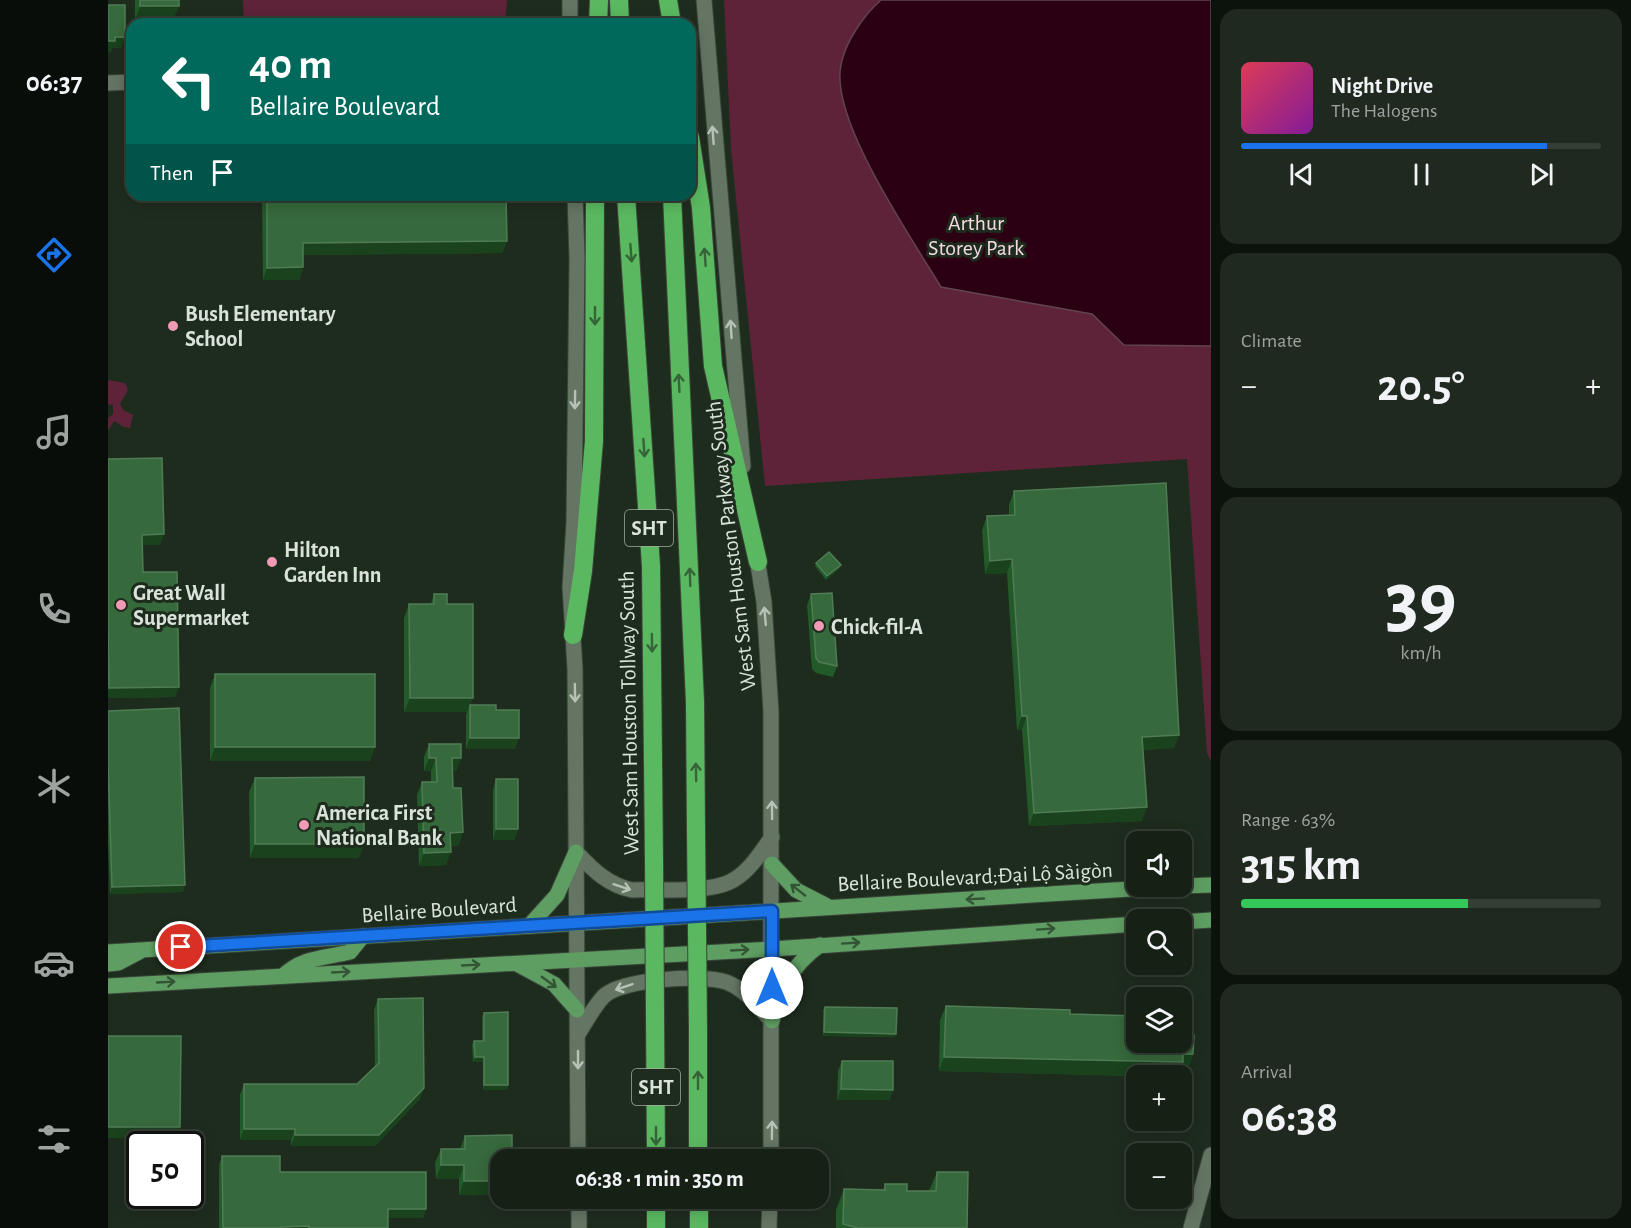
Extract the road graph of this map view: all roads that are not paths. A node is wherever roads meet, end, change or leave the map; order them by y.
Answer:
1 (570, 0) edge
2 (598, 0) edge
3 (620, 0) edge
4 (667, 0) edge
5 (704, 0) edge
6 (570, 18) edge
7 (598, 18) edge
8 (620, 18) edge
9 (667, 18) edge
10 (671, 18) edge
11 (126, 82) edge
12 (108, 83) edge
13 (696, 176) edge
14 (574, 201) edge
15 (596, 201) edge
16 (627, 201) edge
17 (672, 201) edge
18 (758, 562) junction
19 (573, 634) junction
20 (772, 837) junction
21 (576, 852) junction
22 (772, 864) junction
23 (1211, 885) edge
24 (1192, 886) edge
25 (1126, 889) edge
26 (830, 908) junction
27 (772, 911) junction
28 (1211, 920) edge
29 (1192, 921) edge
30 (576, 923) junction
31 (1126, 925) edge
32 (529, 926) junction
33 (363, 936) junction
34 (820, 945) junction
35 (145, 949) junction
36 (772, 949) junction
37 (108, 952) edge
38 (577, 959) junction
39 (515, 963) junction
40 (108, 964) edge
41 (283, 976) junction
42 (108, 986) edge
43 (577, 1010) junction
44 (772, 1020) junction
45 (578, 1034) junction
46 (578, 1149) edge
47 (656, 1149) edge
48 (698, 1149) edge
49 (771, 1149) edge
50 (1211, 1155) edge
51 (579, 1209) edge
52 (656, 1209) edge
53 (699, 1209) edge
54 (770, 1209) edge
55 (579, 1228) edge
56 (656, 1228) edge
57 (699, 1228) edge
58 (769, 1228) edge
59 (1191, 1228) edge

1 - 6 main road
2 - 7 highway
3 - 8 highway
4 - 9 highway
4 - 10 highway
18 -> 5 main road, West Sam Houston Parkway South
11 - 12 main road
18 -> 13 highway
14 -> 19 main road
15 -> 19 highway
16 -> 47 highway, West Sam Houston Tollway South / SHT, bridge
48 -> 17 highway, SHT, bridge
20 -> 18 main road, West Sam Houston Parkway South
19 -> 21 main road
21 -> 20 main road
20 - 22 main road, West Sam Houston Parkway South
21 - 30 main road
21 - 32 main road
26 -> 22 main road
22 - 27 main road, West Sam Houston Parkway South
23 - 24 main road, Bellaire Boulevard;Đại Lộ Sàigòn
25 -> 26 main road, Bellaire Boulevard;Đại Lộ Sàigòn
26 - 27 main road, Bellaire Boulevard;Đại Lộ Sàigòn
27 - 30 main road, Bellaire Boulevard
27 - 36 main road, West Sam Houston Parkway South
28 - 29 main road
30 - 32 main road, Bellaire Boulevard
30 - 38 main road
34 -> 31 main road
32 - 33 main road, Bellaire Boulevard
33 - 35 main road, Bellaire Boulevard
33 - 41 main road
34 - 36 main road
34 - 44 main road
35 - 37 main road, Bellaire Boulevard
35 - 40 main road
38 -> 36 main road
36 - 44 main road, West Sam Houston Parkway South
38 - 39 main road
38 - 43 main road
41 -> 39 main road
39 -> 43 main road
42 -> 41 main road
43 - 45 main road
44 -> 45 main road
49 -> 44 main road, West Sam Houston Parkway South
45 -> 46 main road
50 - 59 main road
51 - 55 main road
52 - 56 highway
53 - 57 highway
54 - 58 main road

